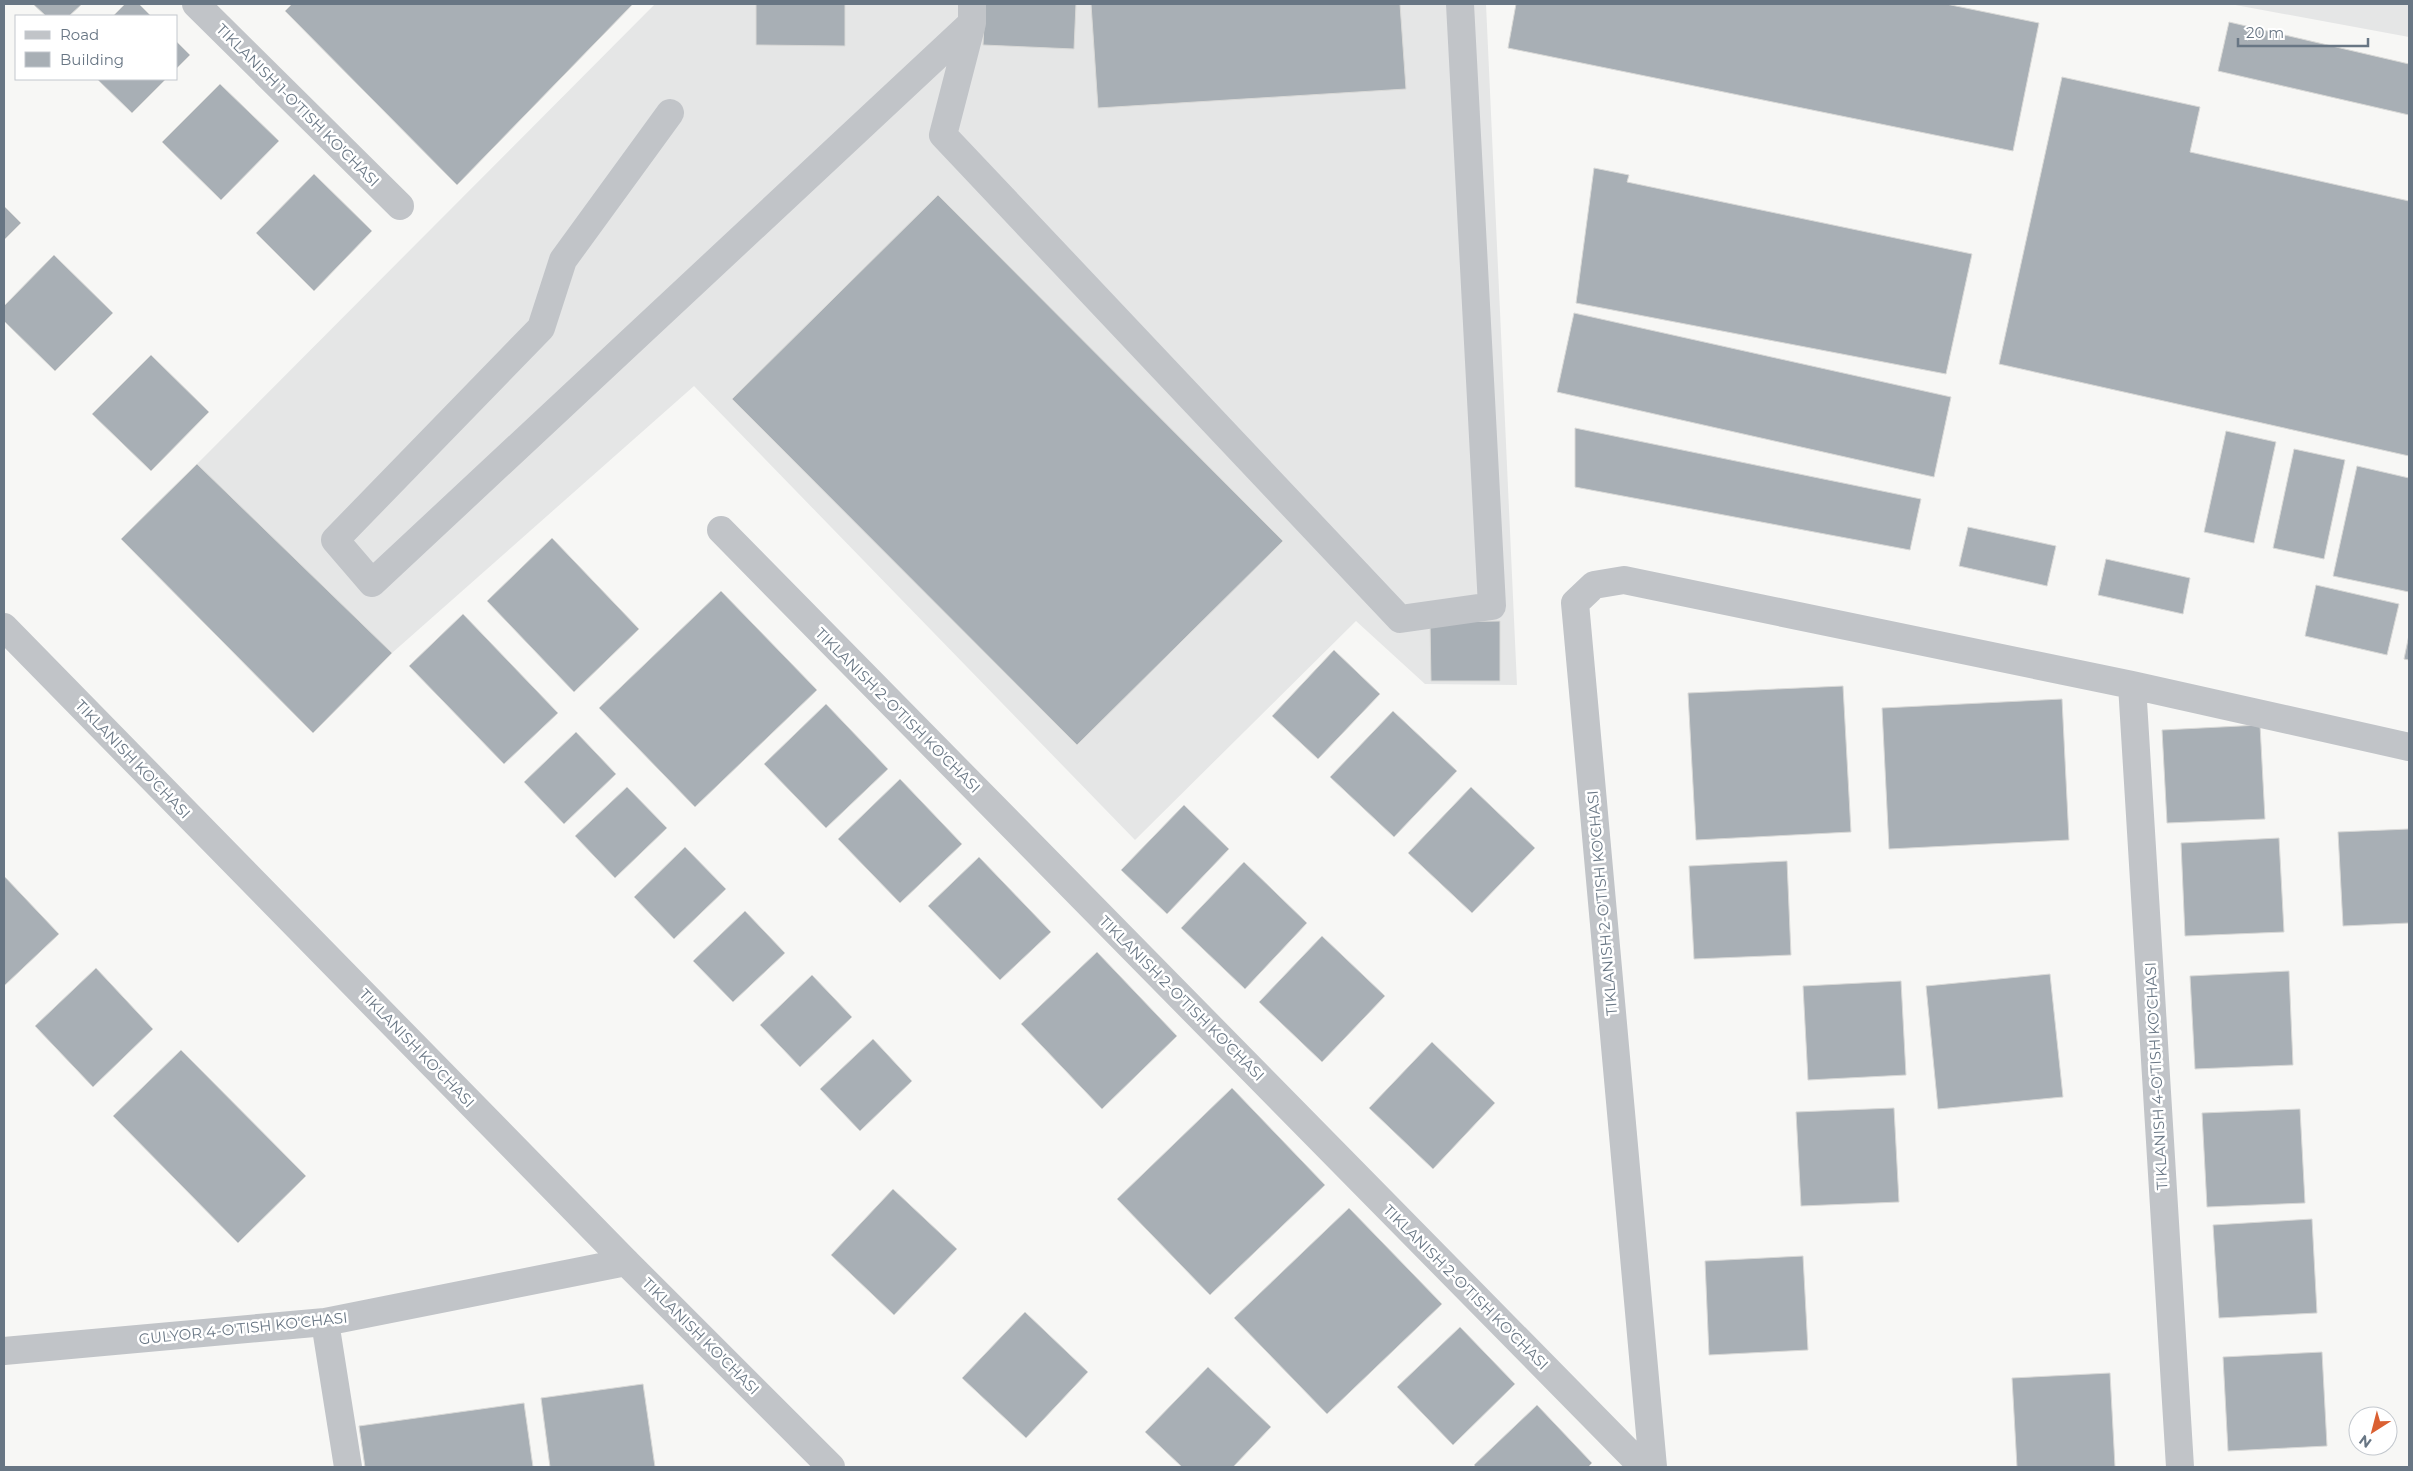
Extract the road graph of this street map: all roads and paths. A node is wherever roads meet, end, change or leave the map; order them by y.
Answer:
1 (196, 4) edge
2 (1460, 4) edge
3 (972, 13) edge
4 (670, 113) dead end
5 (400, 206) dead end
6 (721, 530) dead end
7 (4, 627) edge
8 (2132, 685) junction
9 (2409, 747) edge
10 (626, 1262) junction
11 (325, 1322) junction
12 (4, 1351) edge
13 (348, 1467) edge
14 (831, 1467) edge
15 (1643, 1467) edge
16 (1653, 1467) edge
17 (2180, 1467) edge

1 - 5 street, TIKLANISH 1-O'TISH KO'CHASI
2 - 3 street
3 - 4 street
6 - 15 street, TIKLANISH 2-O'TISH KO'CHASI
7 - 10 street, TIKLANISH KO'CHASI
8 - 9 street
8 - 16 street, TIKLANISH 2-O'TISH KO'CHASI
8 - 17 street, TIKLANISH 4-O'TISH KO‘CHASI
10 - 11 street, GULYOR 4-O'TISH KO'CHASI
10 - 14 street, TIKLANISH KO'CHASI
11 - 12 street, GULYOR 4-O'TISH KO'CHASI
11 - 13 street

